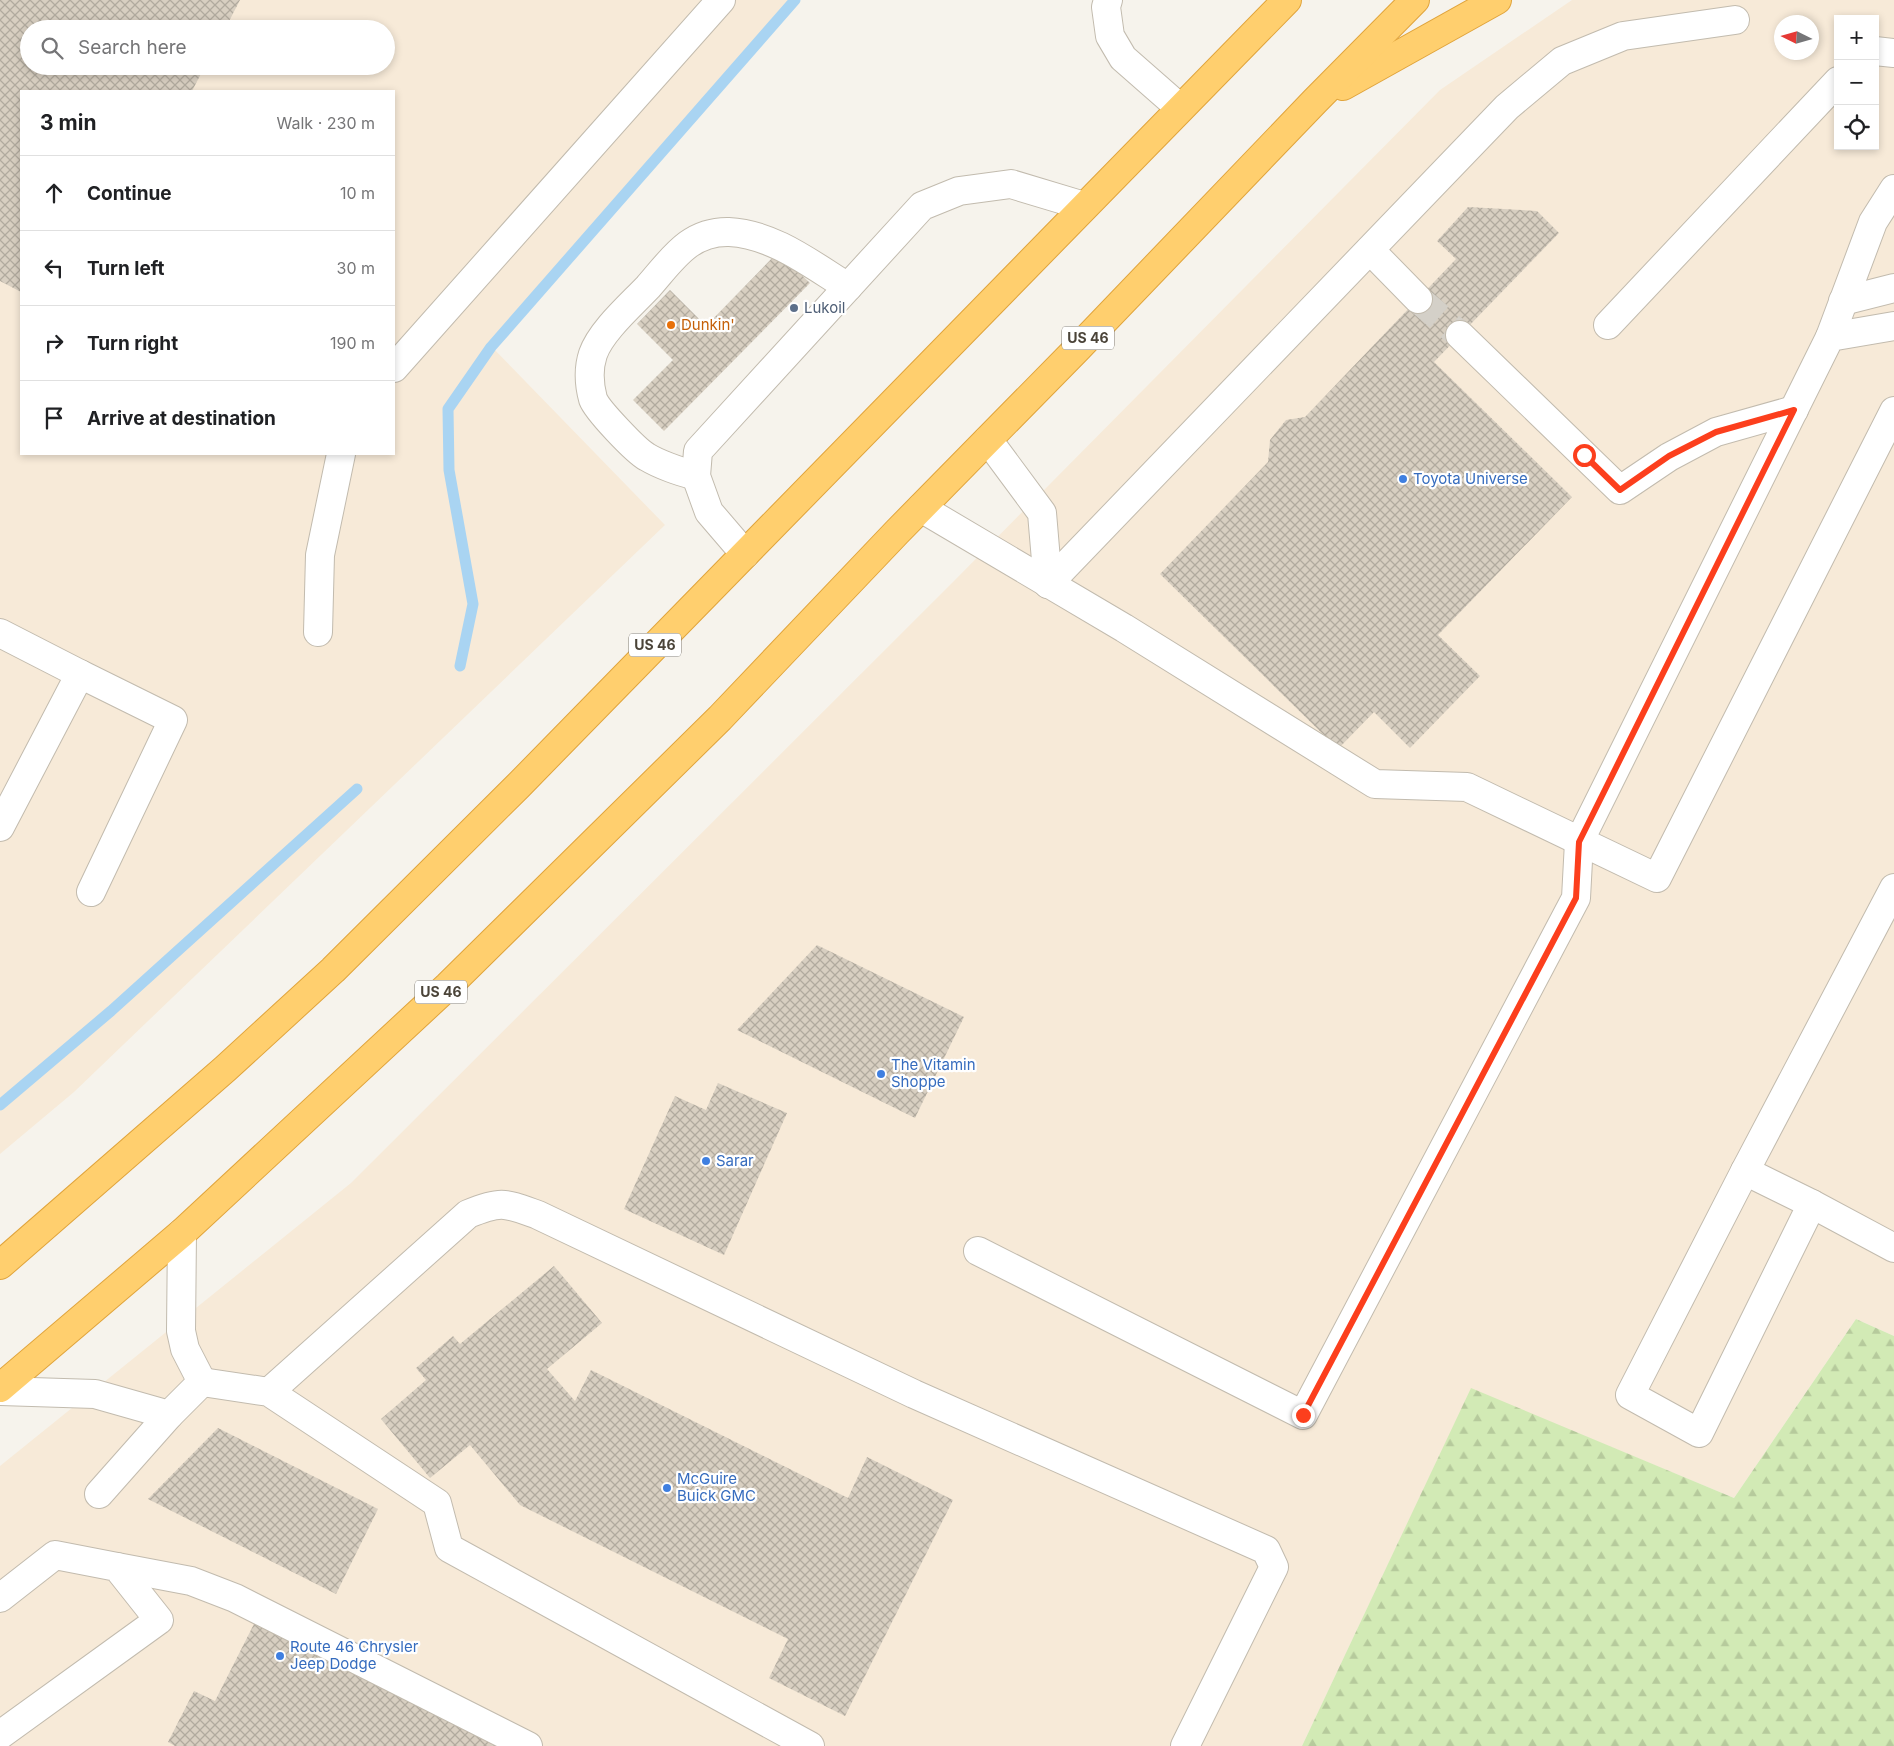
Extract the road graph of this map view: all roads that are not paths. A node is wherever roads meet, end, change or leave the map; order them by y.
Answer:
1 (721, 0) edge
2 (1108, 0) edge
3 (1287, 0) edge
4 (1415, 0) edge
5 (1497, 0) edge
6 (1735, 20) dead end
7 (1879, 52) edge
8 (1894, 53) edge
9 (1834, 85) edge
10 (1315, 101) junction
11 (1180, 108) junction
12 (1894, 189) edge
13 (1084, 206) junction
14 (1370, 250) junction
15 (848, 287) junction
16 (1894, 288) edge
17 (1418, 299) tunnel mouth
18 (1844, 301) junction
19 (1608, 325) dead end
20 (1894, 328) edge
21 (1460, 335) tunnel mouth
22 (1830, 337) junction
23 (395, 367) edge
24 (1794, 410) junction
25 (1894, 411) edge
26 (988, 440) junction
27 (341, 455) edge
28 (696, 476) junction
29 (920, 508) junction
30 (744, 554) junction
31 (1048, 584) junction
32 (318, 632) dead end
33 (0, 633) edge
34 (80, 674) junction
35 (0, 828) edge
36 (1579, 842) junction
37 (1894, 888) edge
38 (91, 892) dead end
39 (1745, 1171) junction
40 (1812, 1204) junction
41 (182, 1233) junction
42 (1894, 1248) edge
43 (978, 1251) dead end
44 (0, 1265) edge
45 (202, 1382) junction
46 (0, 1389) edge
47 (269, 1392) junction
48 (170, 1415) junction
49 (99, 1494) dead end
50 (117, 1567) junction
51 (0, 1598) edge
52 (0, 1735) edge
53 (528, 1746) edge
54 (810, 1746) edge
55 (1185, 1746) edge

1 - 23 lane
2 - 11 lane
3 - 11 highway, US 46
4 - 10 highway, US 46
5 - 10 highway
6 - 14 lane
7 - 8 lane
9 - 19 lane
10 - 26 highway, US 46
11 - 13 highway, US 46
12 - 18 lane
13 - 15 lane
13 - 30 highway, US 46
14 - 17 lane
14 - 31 lane
15 - 28 lane
15 - 28 lane
16 - 18 lane
18 - 22 lane
20 - 22 lane
21 - 24 lane
22 - 24 lane
24 - 36 lane
25 - 36 lane
26 - 29 highway, US 46
26 - 31 lane
27 - 32 lane
28 - 30 lane
29 - 31 lane
29 - 41 highway, US 46
30 - 44 highway, US 46
31 - 36 lane
33 - 34 lane
34 - 35 lane
34 - 38 lane
36 - 43 lane
37 - 39 lane
39 - 40 lane
39 - 40 lane
40 - 42 lane
41 - 45 lane
41 - 46 highway, US 46
45 - 47 lane
45 - 48 lane
46 - 48 lane
47 - 54 lane
47 - 55 lane
48 - 49 lane
50 - 51 lane
50 - 52 lane
50 - 53 lane

